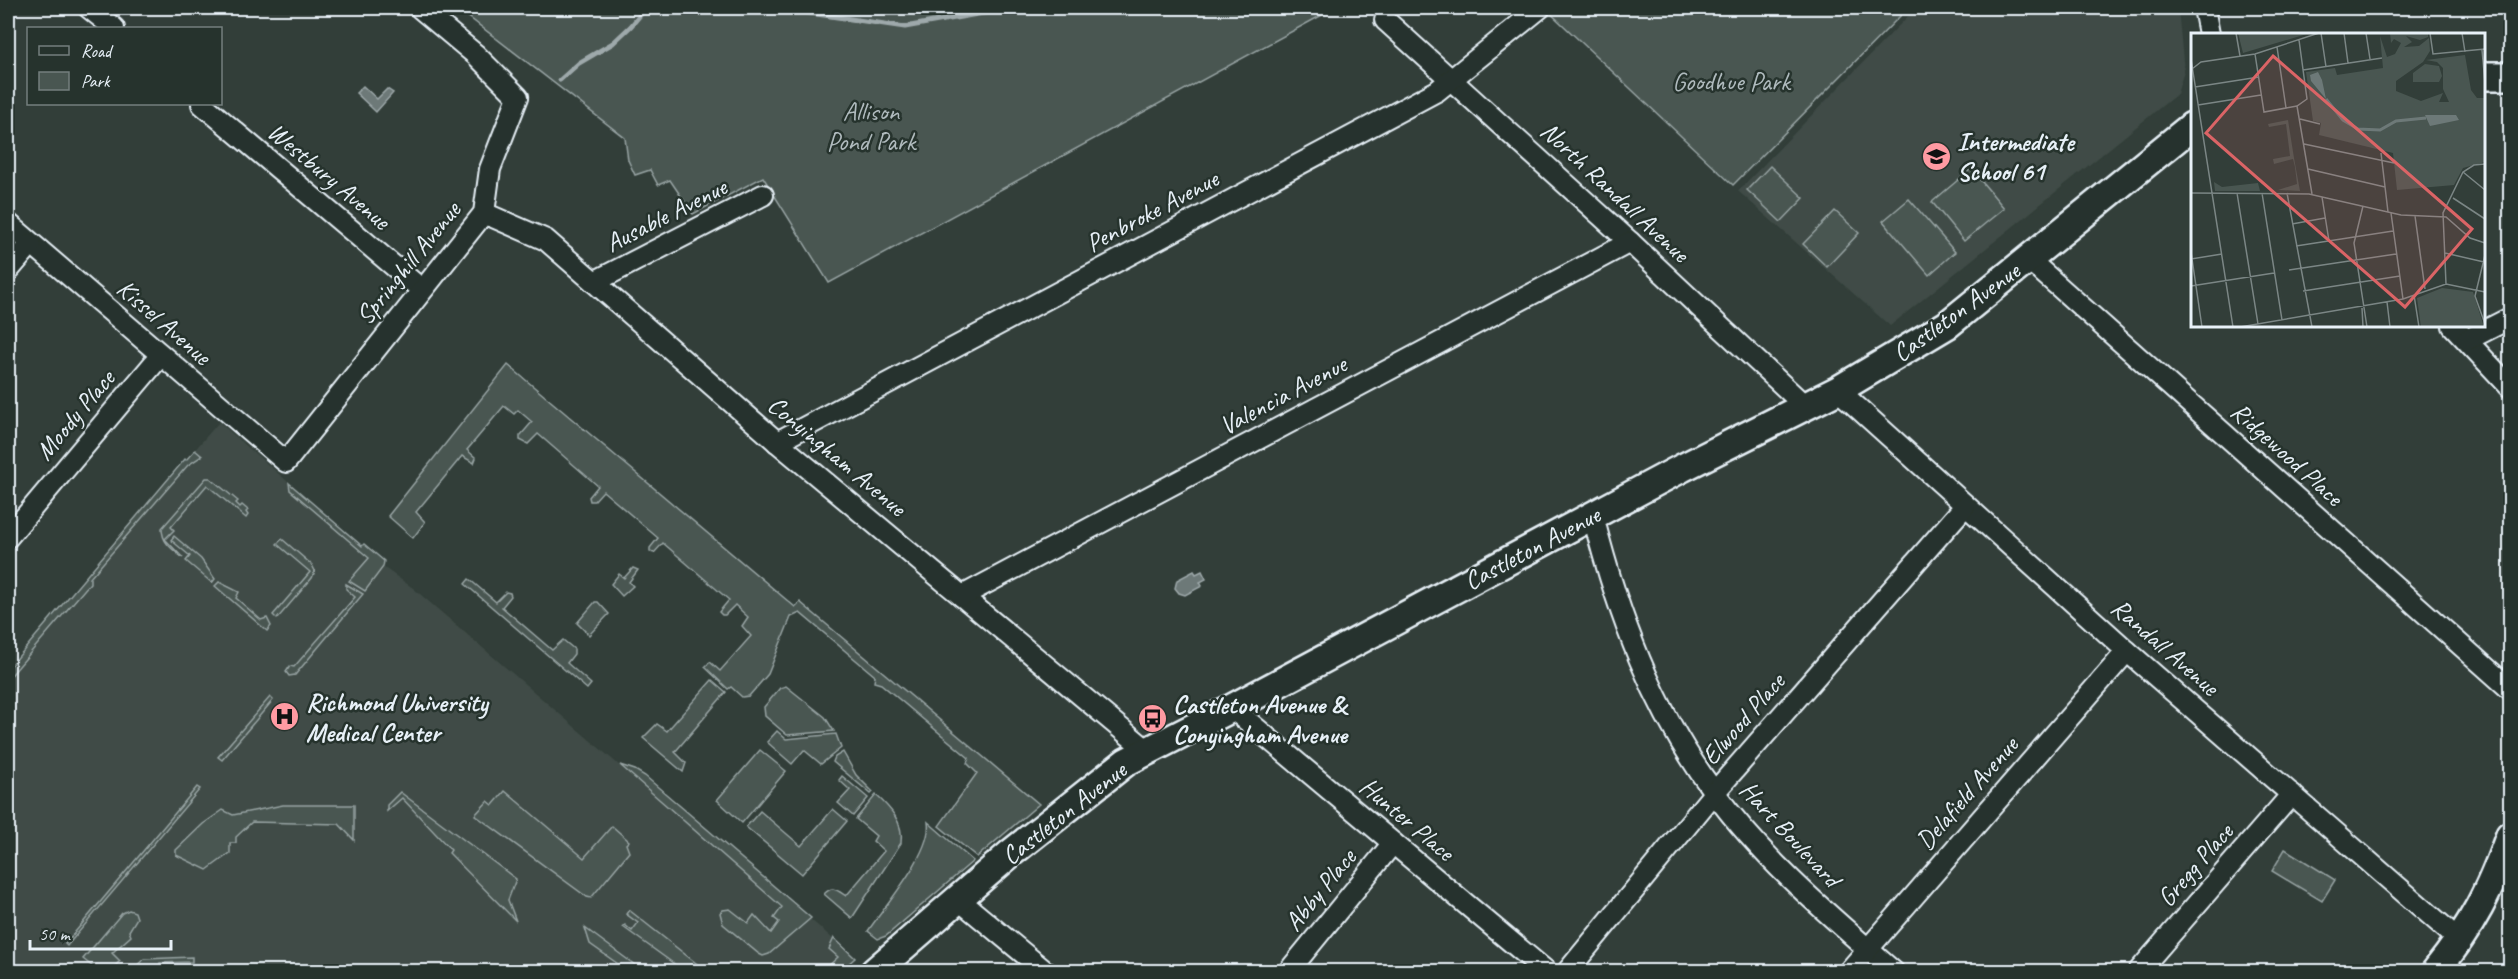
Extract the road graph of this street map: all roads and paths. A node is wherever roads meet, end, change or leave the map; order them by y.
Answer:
1 (89, 8) edge
2 (420, 8) edge
3 (1540, 8) edge
4 (2204, 8) edge
5 (1385, 20) dead end
6 (113, 27) edge
7 (2209, 33) edge
8 (2485, 76) edge
9 (2511, 76) edge
10 (1452, 80) junction
11 (203, 105) edge
12 (2191, 128) edge
13 (763, 195) dead end
14 (484, 213) junction
15 (8, 223) edge
16 (1630, 242) junction
17 (31, 244) junction
18 (2028, 259) junction
19 (8, 271) edge
20 (594, 282) junction
21 (421, 289) junction
22 (2511, 318) edge
23 (2454, 327) edge
24 (2467, 340) junction
25 (161, 355) junction
26 (2511, 387) edge
27 (1838, 390) junction
28 (1805, 406) junction
29 (777, 442) junction
30 (286, 462) joint
31 (1965, 506) junction
32 (1593, 516) junction
33 (8, 537) edge
34 (962, 596) junction
35 (2127, 651) junction
36 (2511, 689) edge
37 (1232, 708) junction
38 (1149, 752) junction
39 (1714, 793) junction
40 (2292, 794) junction
41 (2511, 835) edge
42 (1393, 843) junction
43 (958, 899) junction
44 (2460, 941) junction
45 (1867, 949) junction
46 (874, 972) edge
47 (1046, 972) edge
48 (1288, 972) edge
49 (1547, 972) edge
50 (1567, 972) edge
51 (1848, 972) edge
52 (1893, 972) edge
53 (2138, 972) edge
54 (2435, 972) edge

1 - 6 street
2 - 14 street, Springhill Avenue
3 - 10 street, Penbroke Avenue
4 - 7 street
5 - 10 street, North Randall Avenue
8 - 9 street
10 - 16 street, North Randall Avenue
10 - 29 street, Penbroke Avenue
11 - 21 street, Westbury Avenue
12 - 18 street, Castleton Avenue
13 - 20 street, Ausable Avenue
14 - 20 street, Conyingham Avenue
14 - 21 street, Springhill Avenue
15 - 17 street, Kissel Avenue
16 - 28 street, North Randall Avenue
16 - 34 street, Valencia Avenue
17 - 19 street
17 - 25 street, Kissel Avenue
18 - 27 street, Castleton Avenue
18 - 36 street, Ridgewood Place
20 - 29 street, Conyingham Avenue
21 - 30 street, Springhill Avenue
22 - 24 street
23 - 24 street
24 - 26 street
25 - 30 street, Kissel Avenue
25 - 33 street, Moody Place
27 - 28 street, Castleton Avenue
27 - 31 street, Randall Avenue
28 - 32 street, Castleton Avenue
29 - 34 street, Conyingham Avenue
31 - 35 street, Randall Avenue
31 - 39 street, Elwood Place
32 - 37 street, Castleton Avenue
32 - 39 street, Hart Boulevard
34 - 38 street, Conyingham Avenue
35 - 40 street, Randall Avenue
35 - 45 street, Delafield Avenue
37 - 38 street, Castleton Avenue
37 - 42 street, Hunter Place
38 - 43 street, Castleton Avenue
39 - 45 street, Hart Boulevard
39 - 50 street, Elwood Place
40 - 44 street, Randall Avenue
40 - 53 street, Gregg Place
41 - 44 street
42 - 48 street, Abby Place
42 - 49 street, Hunter Place
43 - 46 street, Castleton Avenue
43 - 47 street
44 - 54 street
45 - 51 street, Delafield Avenue
45 - 52 street, Hart Boulevard

